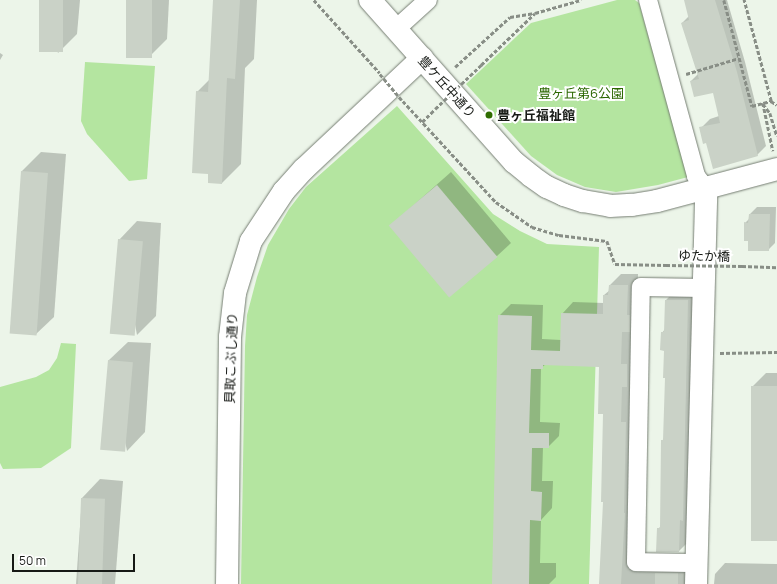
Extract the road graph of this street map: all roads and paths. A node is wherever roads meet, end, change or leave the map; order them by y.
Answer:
1 (314, 0) edge
2 (370, 0) edge
3 (428, 0) edge
4 (581, 0) edge
5 (648, 0) edge
6 (724, 0) edge
7 (744, 0) edge
8 (535, 13) junction
9 (396, 29) junction
10 (422, 58) junction
11 (739, 58) junction
12 (454, 68) dead end
13 (669, 79) junction
14 (771, 101) junction
15 (763, 103) junction
16 (777, 105) edge
17 (422, 122) junction
18 (777, 136) edge
19 (775, 160) edge
20 (706, 189) junction
21 (777, 267) edge
22 (704, 288) junction
23 (777, 352) edge
24 (702, 353) junction
25 (697, 563) junction
26 (227, 584) edge
27 (696, 584) edge

1 - 17 path, bridge
2 - 9 street, 豊ケ丘中通り
3 - 9 street
4 - 8 path
5 - 13 street
6 - 11 path
7 - 14 path
8 - 12 path
8 - 17 path, bridge
9 - 10 street, 豊ケ丘中通り
10 - 20 street, 豊ケ丘中通り
10 - 26 street, 貝取こぶし通り
11 - 13 path
11 - 15 path
13 - 20 street
14 - 15 path
14 - 16 path
15 - 18 path
15 - 19 path
17 - 21 path, ゆたか橋, bridge
19 - 20 street, 豊ケ丘中通り
20 - 22 street
22 - 24 street
22 - 25 street
23 - 24 path
24 - 25 street
25 - 27 street

